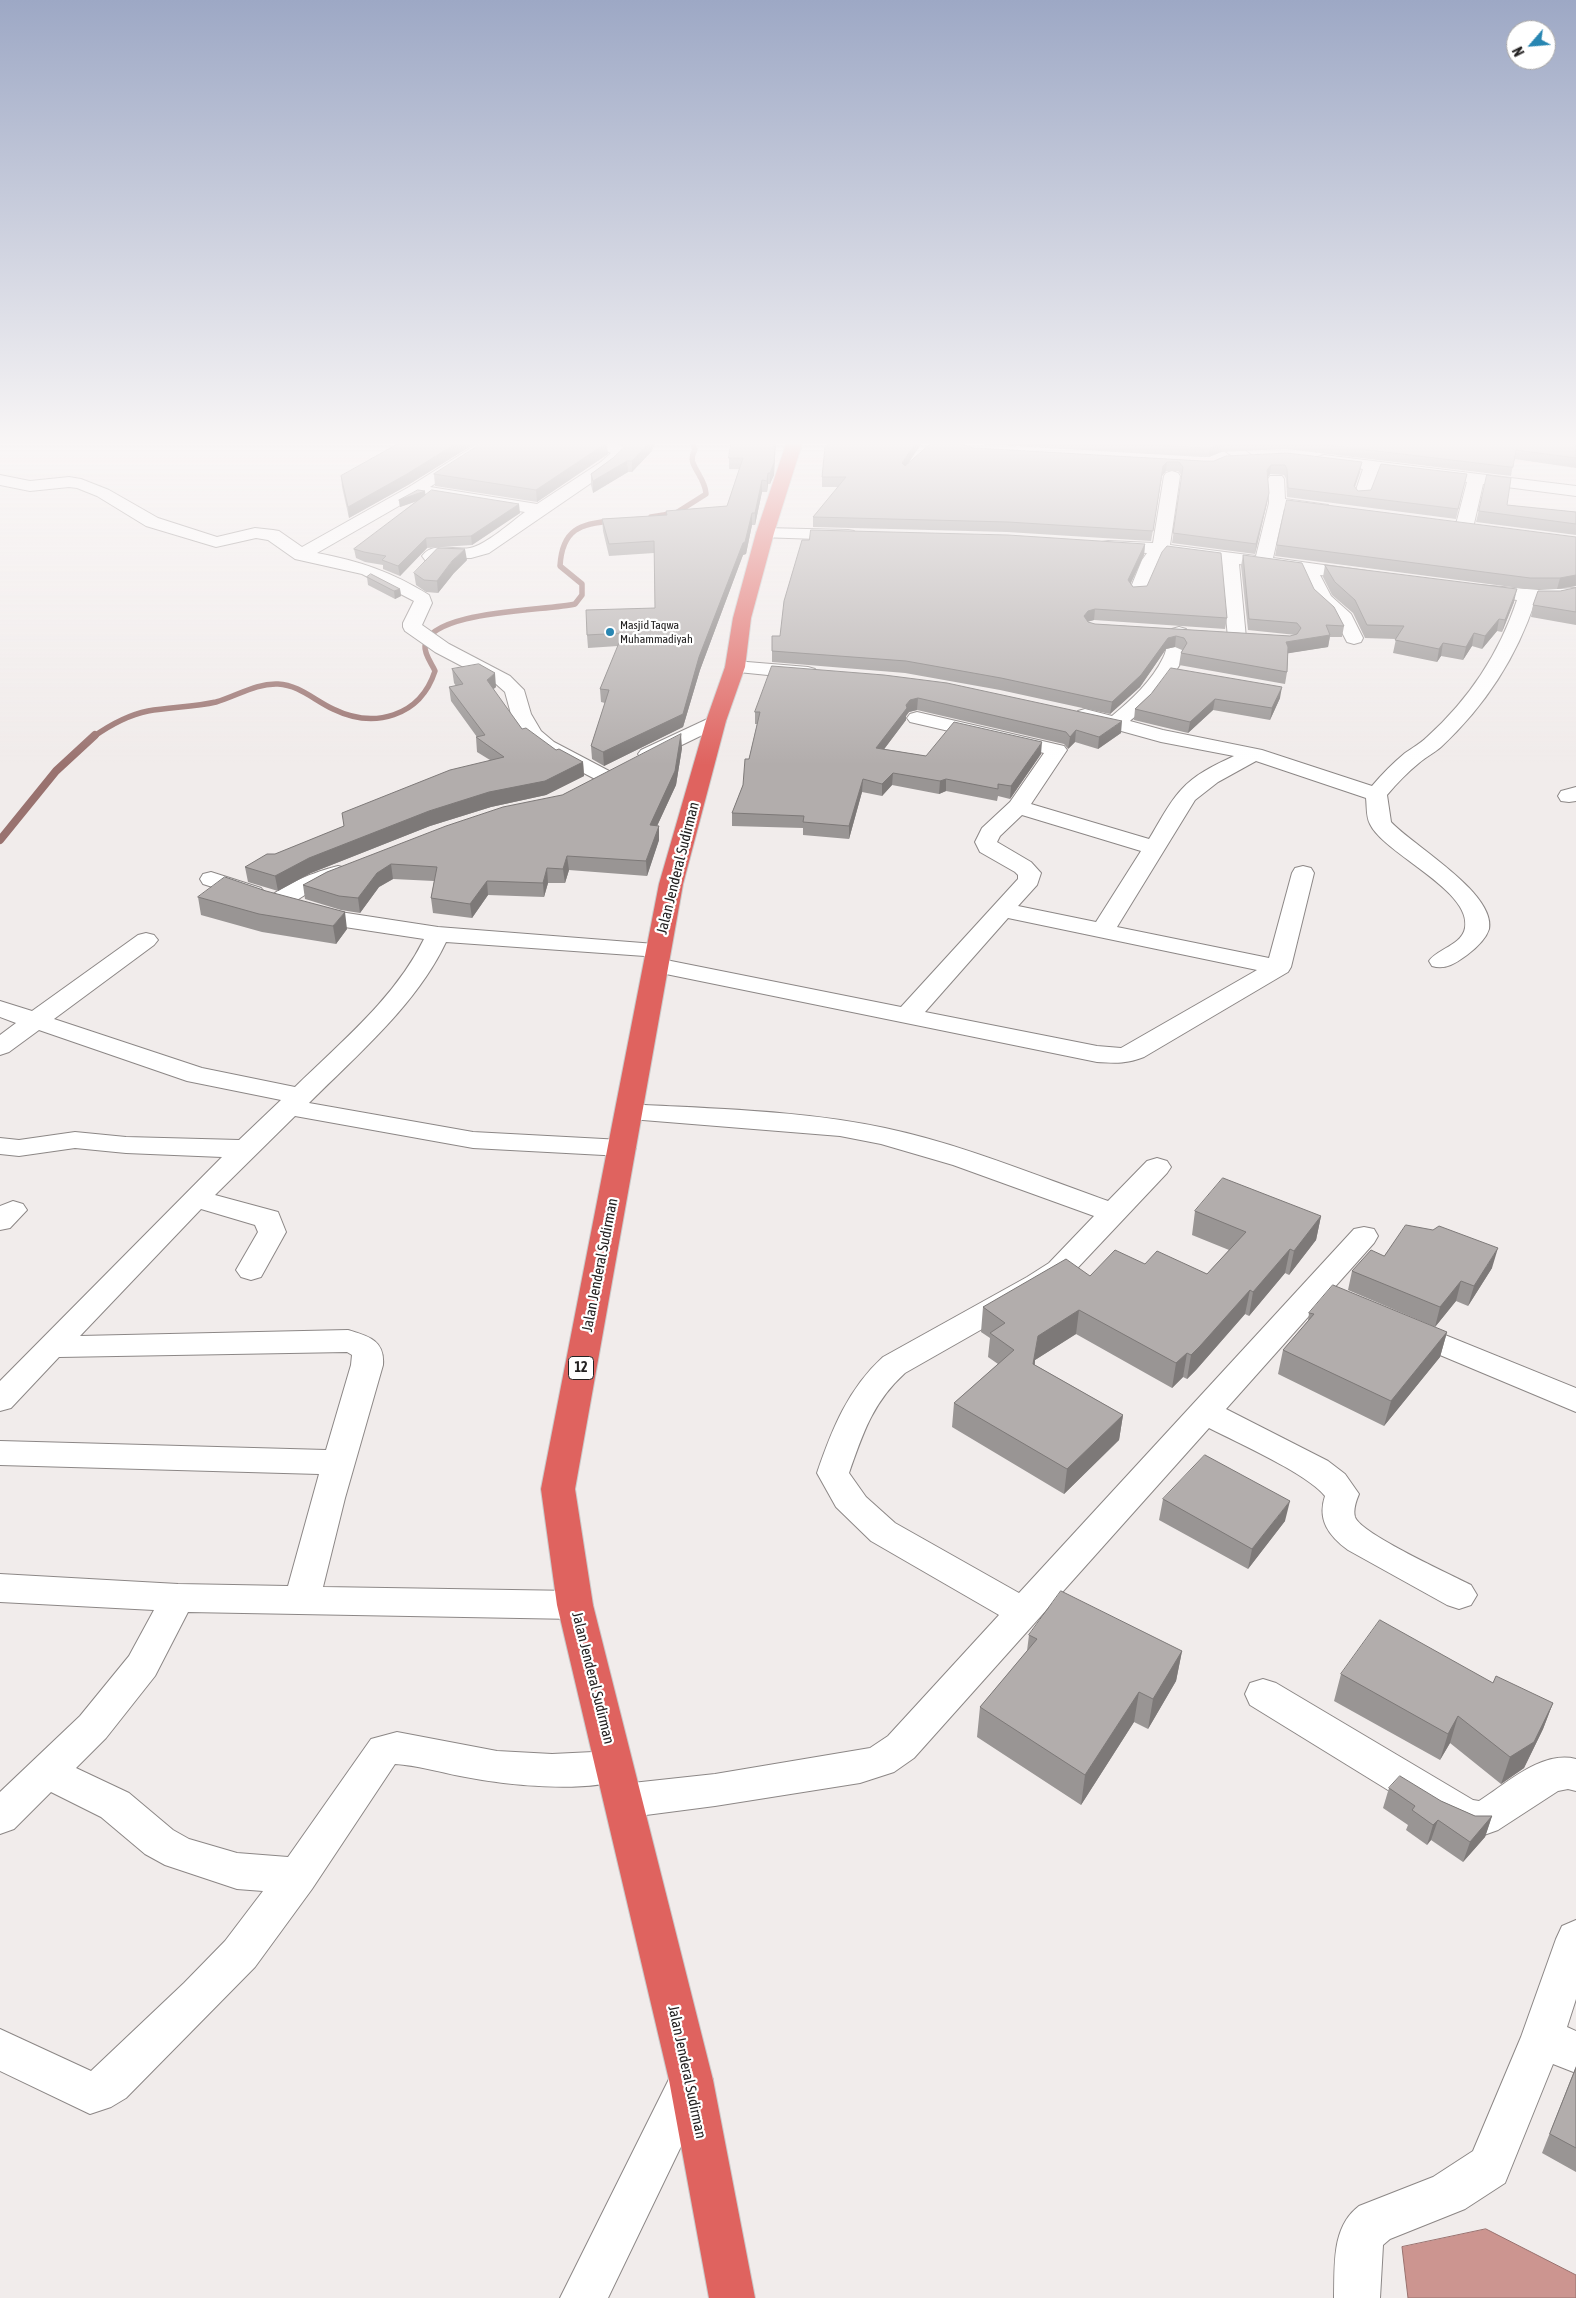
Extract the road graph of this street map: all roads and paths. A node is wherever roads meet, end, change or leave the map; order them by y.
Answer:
1 (295, 551) edge
2 (308, 551) edge
3 (479, 551) edge
4 (760, 551) edge
5 (1159, 551) edge
6 (1178, 551) edge
7 (1266, 551) edge
8 (301, 555) junction
9 (1230, 558) junction
10 (1263, 562) junction
11 (1308, 568) junction
12 (1375, 576) edge
13 (402, 586) junction
14 (1460, 588) edge
15 (1138, 592) edge
16 (1576, 593) edge
17 (1527, 596) junction
18 (1198, 635) edge
19 (1218, 636) edge
20 (1354, 638) dead end
21 (735, 667) junction
22 (831, 675) edge
23 (1070, 712) edge
24 (917, 718) dead end
25 (716, 721) junction
26 (1115, 724) junction
27 (1255, 754) junction
28 (604, 776) junction
29 (581, 788) edge
30 (1376, 794) junction
31 (1018, 807) junction
32 (1154, 848) junction
33 (356, 866) edge
34 (1303, 873) dead end
35 (211, 879) dead end
36 (278, 902) junction
37 (1002, 910) junction
38 (1103, 930) junction
39 (438, 934) junction
40 (146, 940) dead end
41 (657, 958) junction
42 (1440, 961) dead end
43 (1280, 966) junction
44 (0, 1009) edge
45 (907, 1016) junction
46 (37, 1020) junction
47 (0, 1047) edge
48 (295, 1102) junction
49 (628, 1112) junction
50 (0, 1146) edge
51 (247, 1148) junction
52 (622, 1148) junction
53 (1157, 1167) dead end
54 (195, 1198) junction
55 (1113, 1213) junction
56 (1364, 1236) dead end
57 (252, 1270) dead end
58 (1387, 1321) edge
59 (51, 1347) junction
60 (5, 1387) edge
61 (1576, 1401) edge
62 (1205, 1412) junction
63 (0, 1453) edge
64 (338, 1462) junction
65 (0, 1588) edge
66 (1459, 1595) dead end
67 (178, 1598) junction
68 (302, 1600) junction
69 (575, 1605) junction
70 (1023, 1612) junction
71 (1263, 1694) dead end
72 (46, 1772) junction
73 (1576, 1775) edge
74 (618, 1784) junction
75 (0, 1817) edge
76 (298, 1876) junction
77 (1576, 1939) edge
78 (1559, 2045) edge
79 (0, 2049) edge
80 (691, 2080) junction
81 (583, 2298) edge
82 (732, 2298) edge
83 (1358, 2298) edge

1 - 8 street
2 - 8 street
3 - 13 street
4 - 21 highway, Jalan Jenderal Sudirman / 12
5 - 15 street
6 - 9 street
7 - 10 street
8 - 13 street
9 - 10 street
9 - 19 street
10 - 11 street
11 - 12 street
11 - 20 street
13 - 28 street
14 - 17 street
16 - 17 street
17 - 30 street
18 - 26 street
21 - 22 street
21 - 25 highway, Jalan Jenderal Sudirman / 12
23 - 26 street
24 - 31 street
25 - 28 street
25 - 41 highway, Jalan Jenderal Sudirman / 12
26 - 27 street
27 - 30 street
27 - 32 street
28 - 29 street
30 - 42 street
31 - 32 street
31 - 37 street
32 - 38 street
33 - 36 street
34 - 43 street
35 - 36 street
36 - 39 street
37 - 38 street
37 - 45 street
38 - 43 street
39 - 41 street
39 - 48 street
40 - 46 street
41 - 45 street
41 - 49 highway, Jalan Jenderal Sudirman / 12
43 - 45 street
44 - 46 street
46 - 47 street
46 - 48 street
48 - 51 street
48 - 52 street
49 - 52 highway, Jalan Jenderal Sudirman / 12
49 - 55 street
50 - 51 street
51 - 54 street
52 - 69 highway, Jalan Jenderal Sudirman / 12
53 - 55 street
54 - 57 street
54 - 59 street
55 - 70 street
56 - 62 street
58 - 61 street
59 - 60 street
59 - 64 street
62 - 66 street
62 - 70 street
63 - 64 street
64 - 68 street
65 - 67 street
67 - 68 street
67 - 72 street
68 - 69 street
69 - 74 highway, Jalan Jenderal Sudirman / 12
70 - 74 street
71 - 73 street
72 - 75 street
72 - 76 street
74 - 76 street
74 - 80 highway, Jalan Jenderal Sudirman / 12
76 - 79 street
77 - 78 street
78 - 83 street
80 - 81 street
80 - 82 highway, Jalan Jenderal Sudirman / 12

